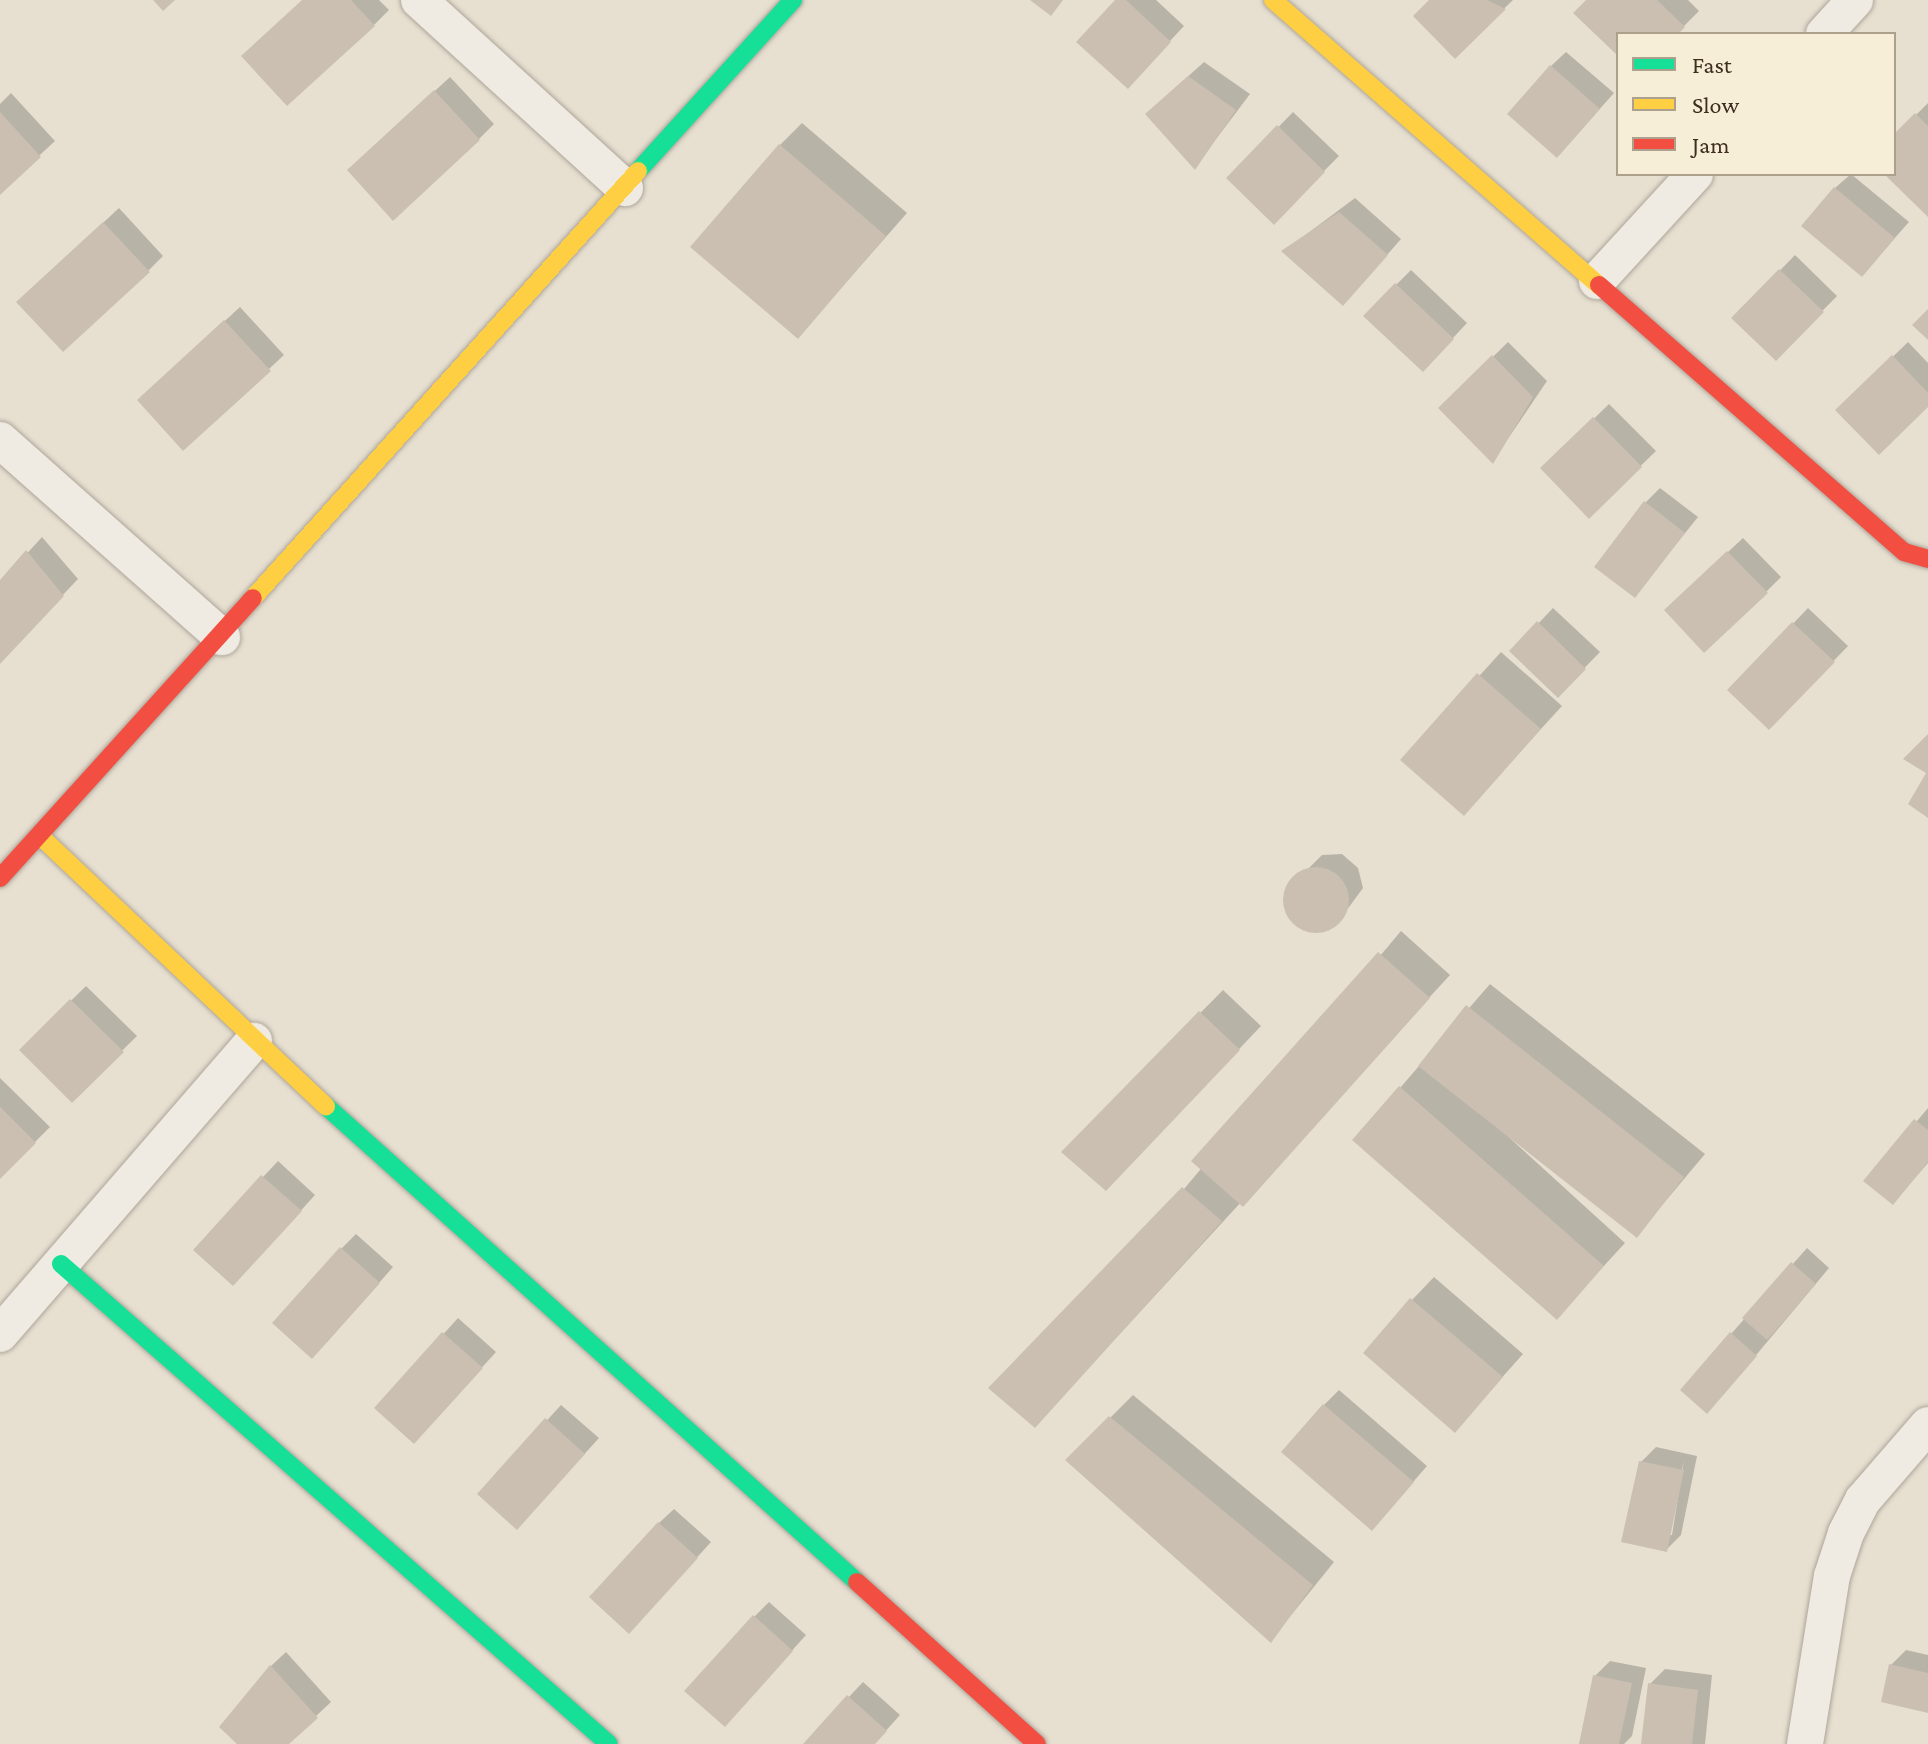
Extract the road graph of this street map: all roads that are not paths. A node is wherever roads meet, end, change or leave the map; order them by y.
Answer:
1 (419, 0) edge
2 (793, 0) edge
3 (1273, 0) edge
4 (1855, 0) edge
5 (1826, 32) edge
6 (1693, 176) edge
7 (625, 188) junction
8 (1597, 281) junction
9 (0, 440) edge
10 (1928, 559) edge
11 (222, 637) junction
12 (39, 835) junction
13 (0, 878) edge
14 (254, 1041) junction
15 (61, 1264) junction
16 (0, 1334) edge
17 (1928, 1425) edge
18 (609, 1744) edge
19 (1037, 1744) edge
20 (1805, 1744) edge

1 - 7 street
2 - 7 street
3 - 8 street
4 - 5 street
6 - 8 street
7 - 11 street
8 - 10 street
9 - 11 street
11 - 12 street
12 - 13 street
12 - 14 street
14 - 15 street
14 - 19 street
15 - 16 street
15 - 18 street
17 - 20 street

